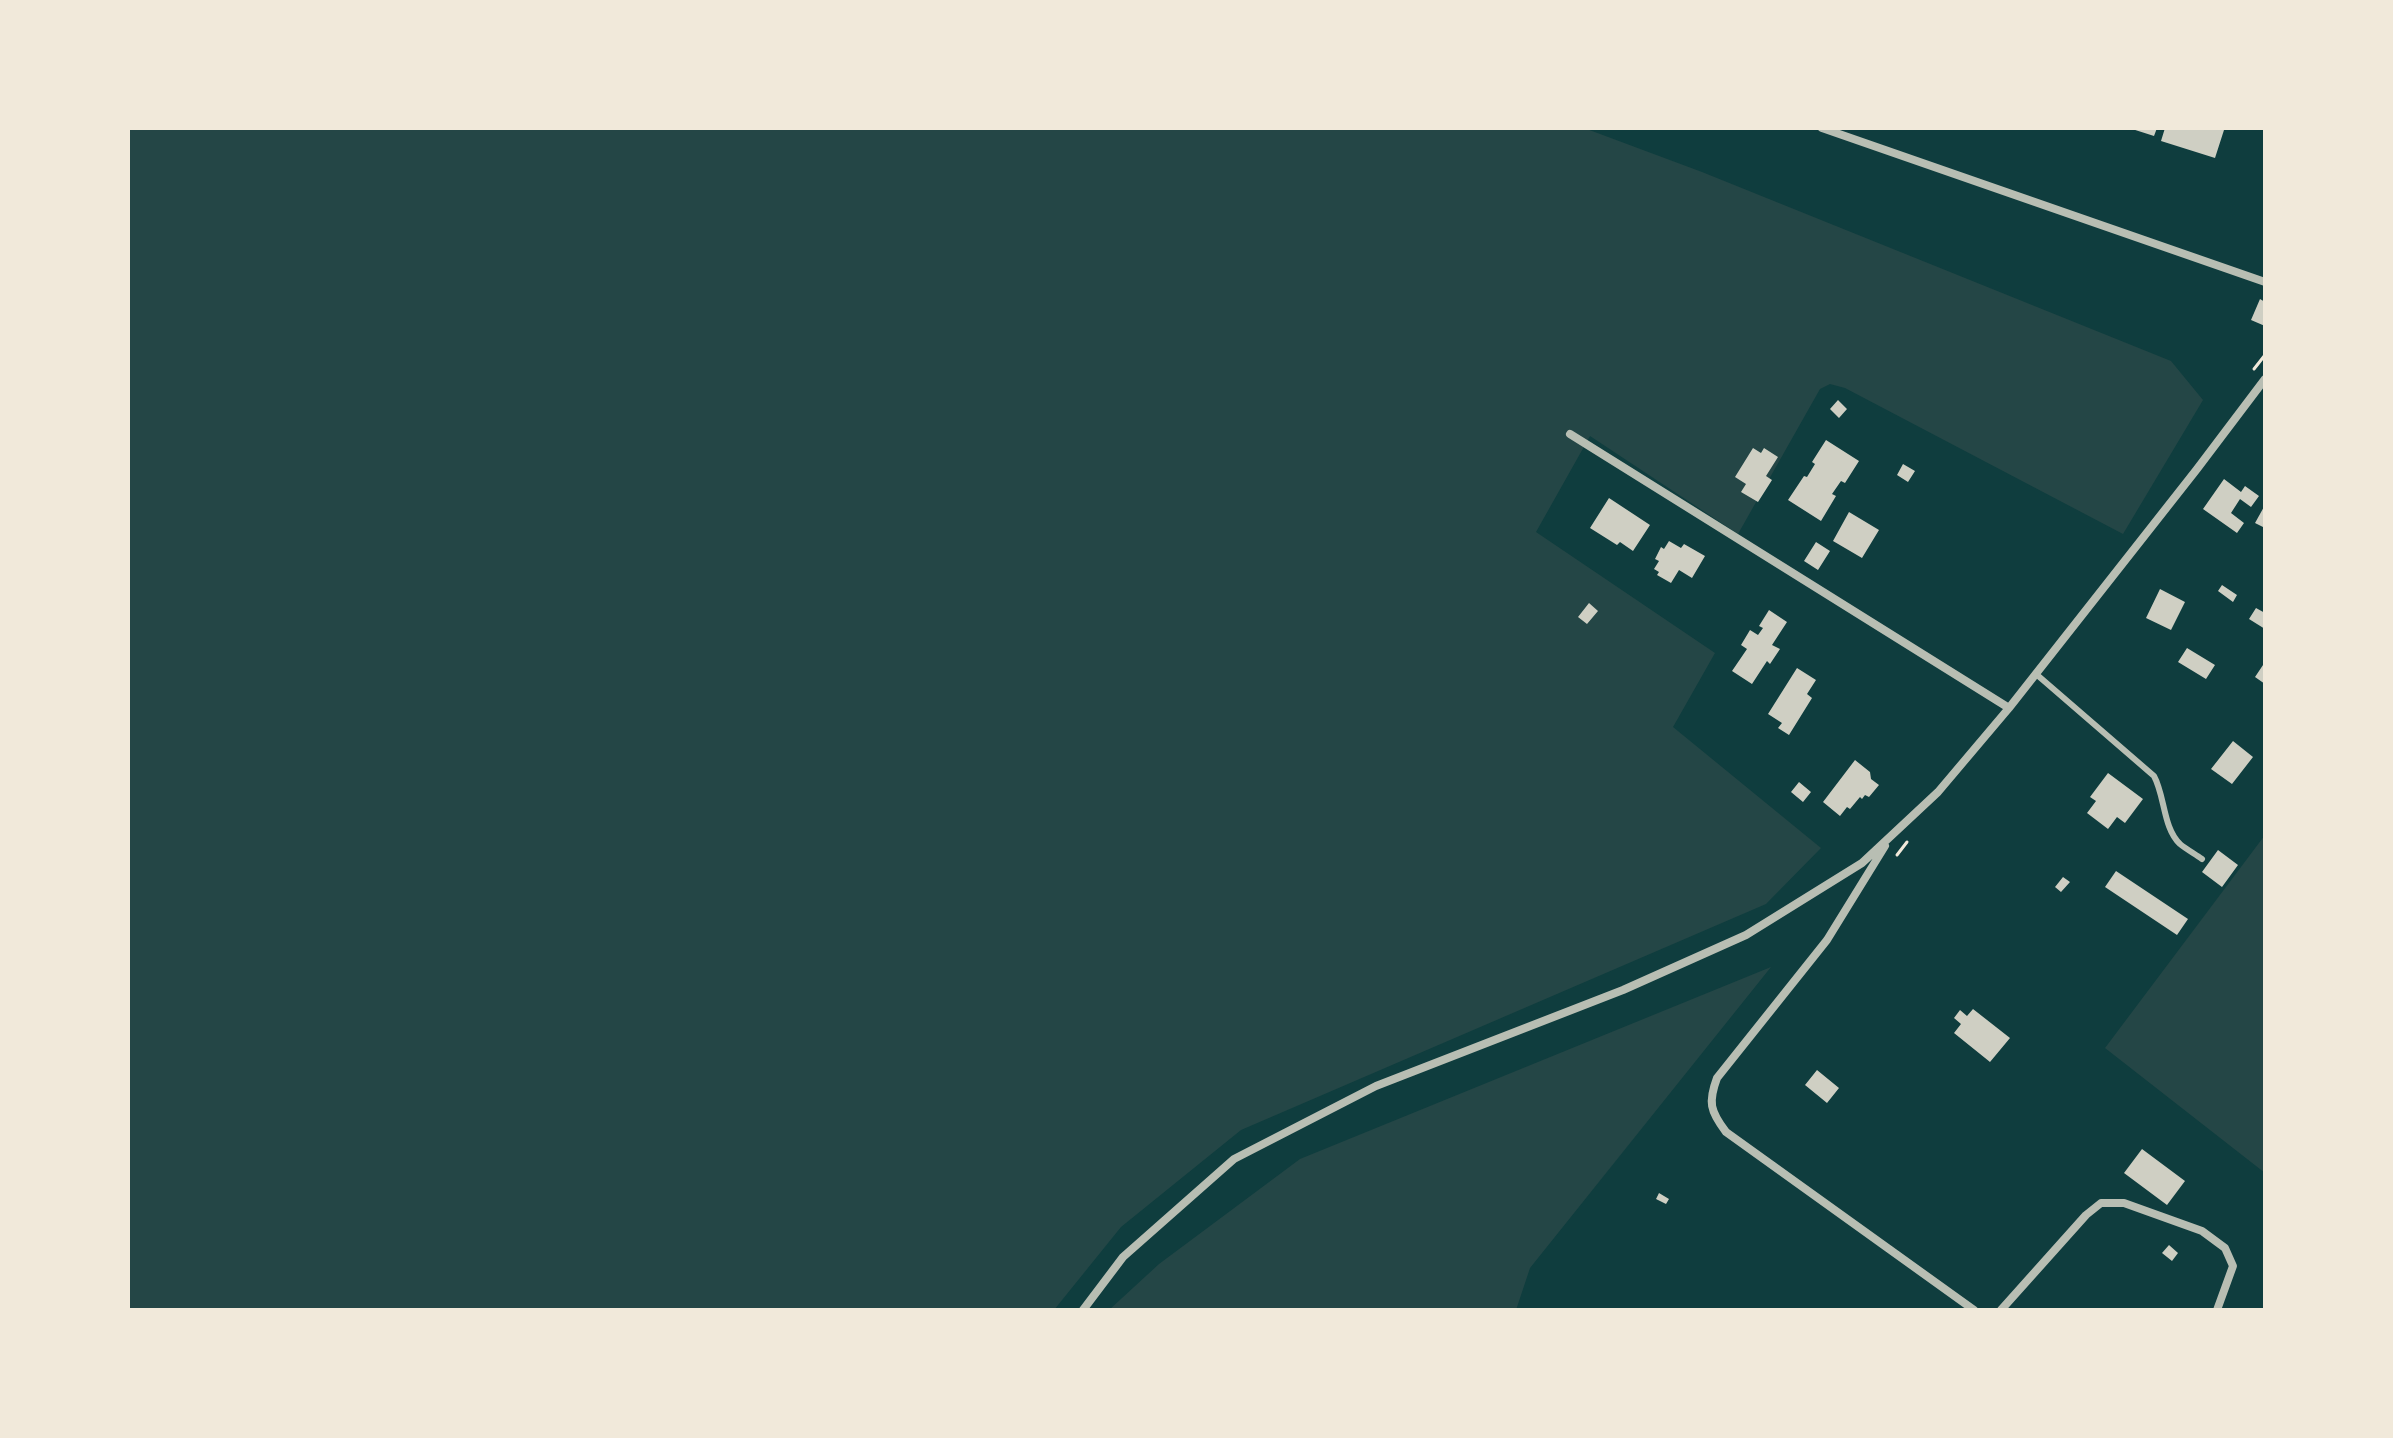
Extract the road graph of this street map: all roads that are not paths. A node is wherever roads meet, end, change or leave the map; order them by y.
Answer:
1 (1822, 128) edge
2 (2265, 282) edge
3 (2265, 379) edge
4 (1570, 434) dead end
5 (2036, 674) junction
6 (2009, 708) junction
7 (1892, 835) junction
8 (2202, 859) dead end
9 (1083, 1310) edge
10 (1974, 1310) edge
11 (2001, 1310) edge
12 (2217, 1310) edge

1 - 2 street
3 - 5 street
4 - 6 street
5 - 6 street
5 - 8 lane
6 - 7 street
7 - 9 street
7 - 10 street
11 - 12 street

